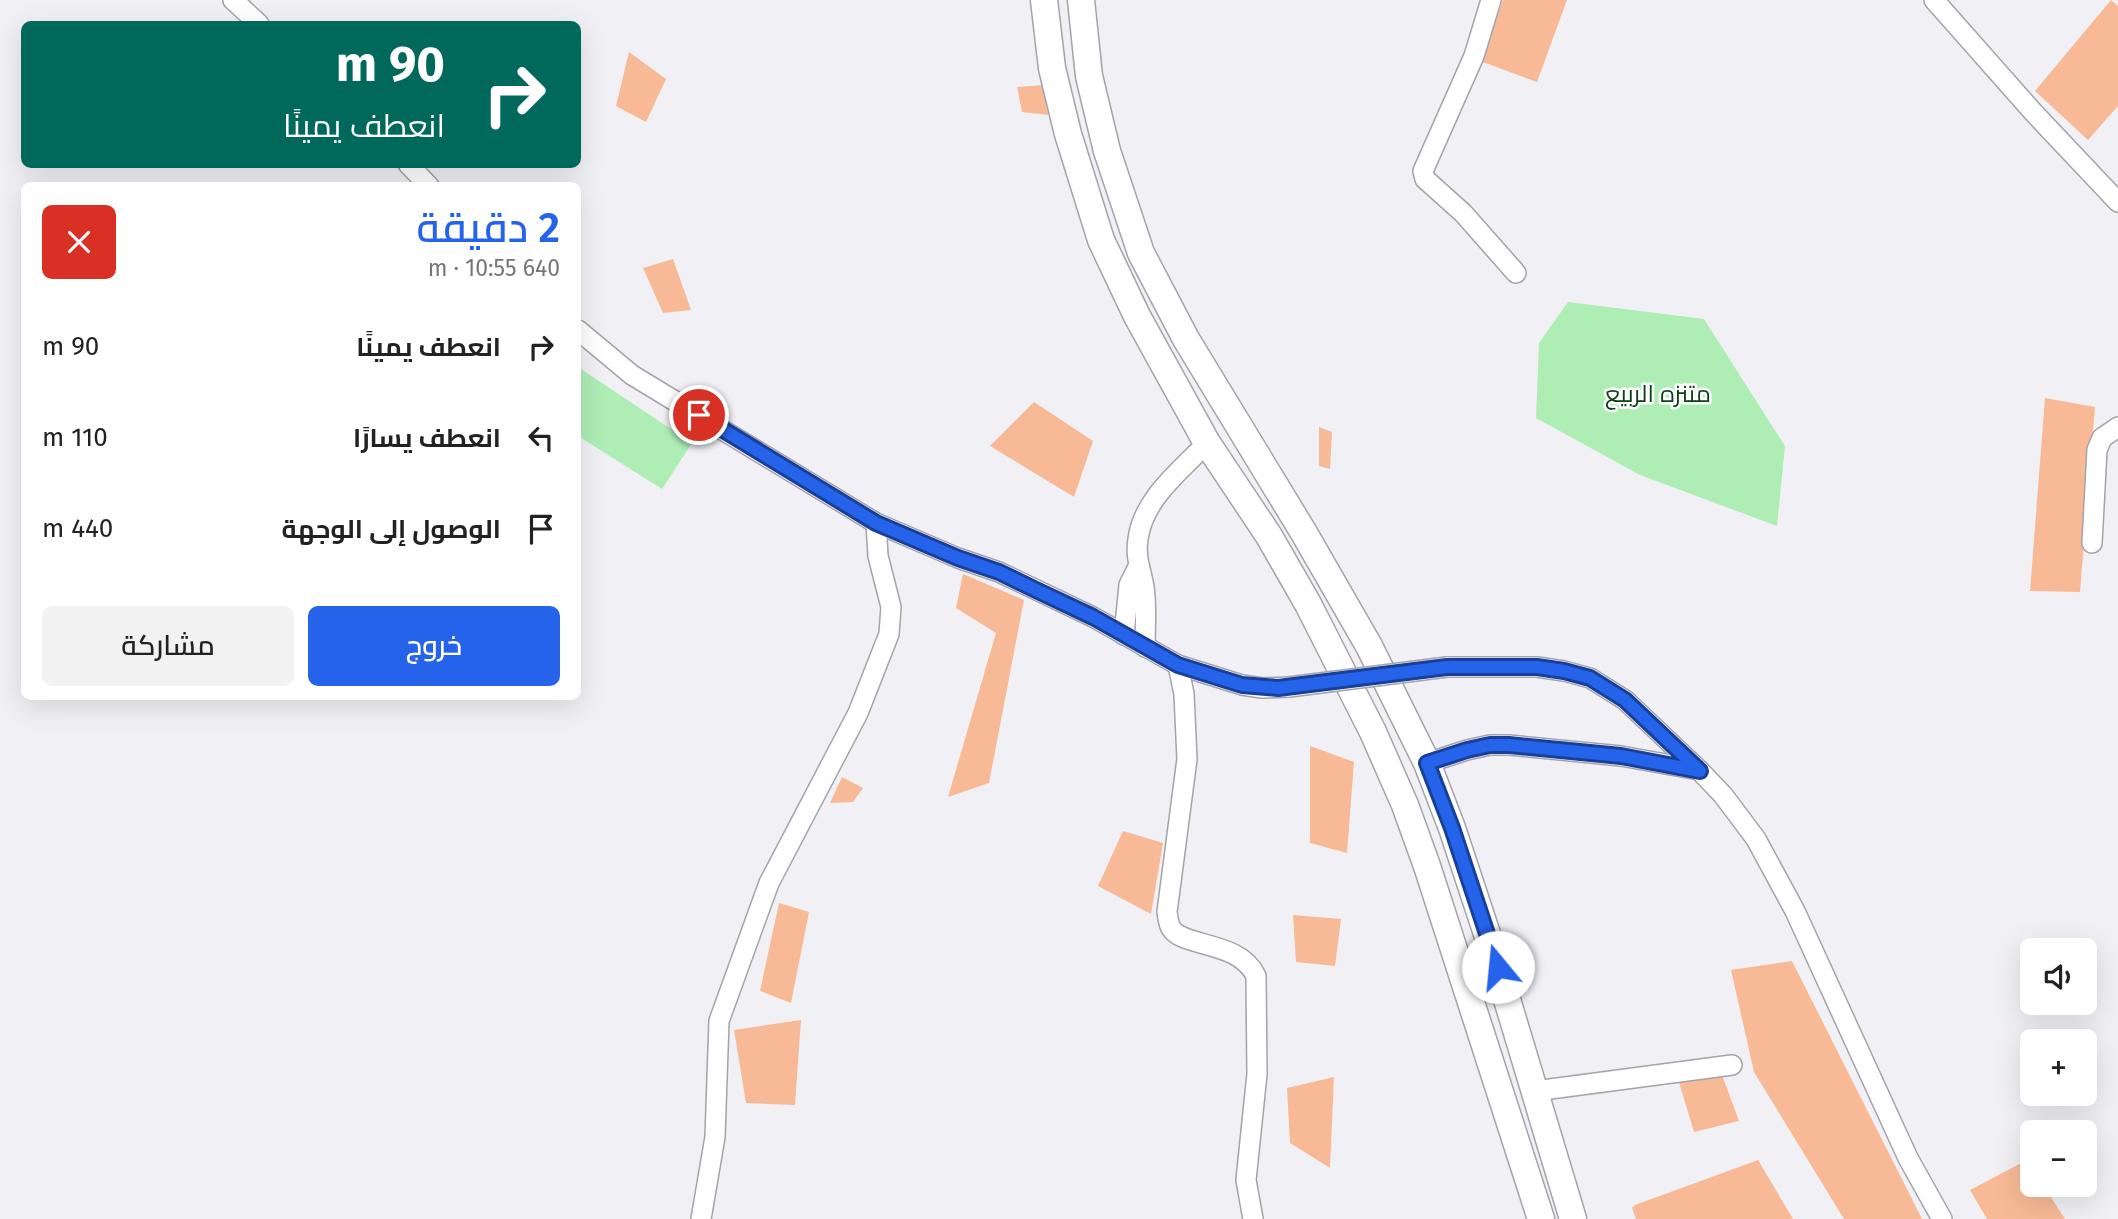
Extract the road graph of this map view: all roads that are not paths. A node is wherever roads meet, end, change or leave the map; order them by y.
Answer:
1 (233, 0) edge
2 (1491, 0) edge
3 (1934, 0) edge
4 (1081, 4) edge
5 (1044, 8) edge
6 (256, 21) edge
7 (412, 168) edge
8 (425, 182) edge
9 (2118, 202) edge
10 (1516, 273) dead end
11 (581, 332) edge
12 (2118, 427) edge
13 (1207, 443) junction
14 (876, 523) junction
15 (2092, 543) dead end
16 (1138, 567) junction
17 (1124, 635) junction
18 (1145, 647) junction
19 (1178, 665) junction
20 (1427, 763) junction
21 (1700, 771) junction
22 (1732, 1065) dead end
23 (1535, 1091) junction
24 (701, 1219) edge
25 (1253, 1219) edge
26 (1541, 1219) edge
27 (1573, 1219) edge
28 (1942, 1219) edge

1 - 6 street
2 - 10 street
3 - 9 street
4 - 5 main road
4 - 20 main road
5 - 13 main road
7 - 8 street
11 - 14 street
12 - 15 street
13 - 16 street
13 - 26 main road
14 - 17 street
14 - 24 street
16 - 17 street
16 - 18 street
17 - 18 street
18 - 19 street
19 - 21 street, bridge
19 - 25 street
20 - 21 street
20 - 23 main road
21 - 28 street
22 - 23 street
23 - 27 main road

